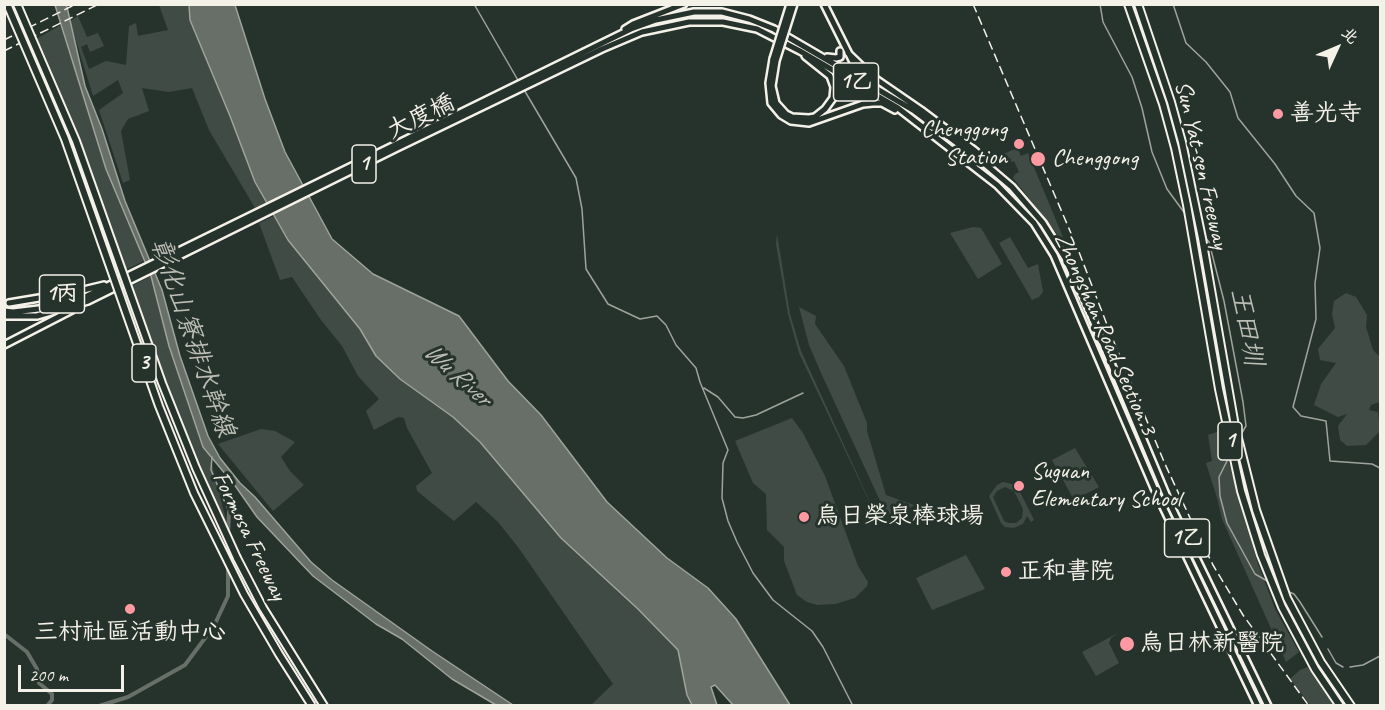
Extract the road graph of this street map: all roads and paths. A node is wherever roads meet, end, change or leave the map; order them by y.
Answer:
1 (7, 4) edge
2 (17, 4) edge
3 (684, 4) edge
4 (792, 4) edge
5 (824, 4) edge
6 (1128, 4) edge
7 (1138, 4) edge
8 (613, 41) junction
9 (800, 51) junction
10 (840, 51) dead end
11 (848, 53) junction
12 (818, 54) junction
13 (774, 60) junction
14 (886, 93) junction
15 (910, 118) junction
16 (985, 164) junction
17 (114, 282) junction
18 (88, 302) junction
19 (9, 303) dead end
20 (4, 311) edge
21 (4, 316) edge
22 (4, 345) edge
23 (312, 705) edge
24 (324, 705) edge
25 (1258, 705) edge
26 (1268, 705) edge
27 (1340, 705) edge
28 (1351, 705) edge

1 - 23 highway, Formosa Freeway / 3, bridge
2 - 24 highway, Formosa Freeway / 3, bridge
3 - 8 main road, 1
4 - 13 main road, 1, bridge
5 - 11 main road
6 - 27 highway, Sun Yat-sen Freeway / 1
7 - 28 highway, Sun Yat-sen Freeway / 1
8 - 9 main road, Zhongshan Road Section 3 / 1
8 - 12 main road, Zhongshan Road Section 3 / 1乙
8 - 17 main road, 大度橋 / 1
8 - 18 main road, 大度橋 / 1, bridge
9 - 13 main road, 1
9 - 15 main road, Zhongshan Road Section 3 / 1乙
10 - 12 main road
11 - 14 main road
11 - 16 main road, Zhongshan Road Section 3
12 - 14 main road, Zhongshan Road Section 3 / 1乙
13 - 15 main road, 1
14 - 16 main road, Zhongshan Road Section 3 / 1乙
15 - 25 main road, Zhongshan Road Section 3 / 1乙
16 - 26 main road, Zhongshan Road Section 3 / 1乙
17 - 19 main road, 1丙
17 - 20 main road, 1
18 - 21 main road, 1
18 - 22 main road, 1丙

